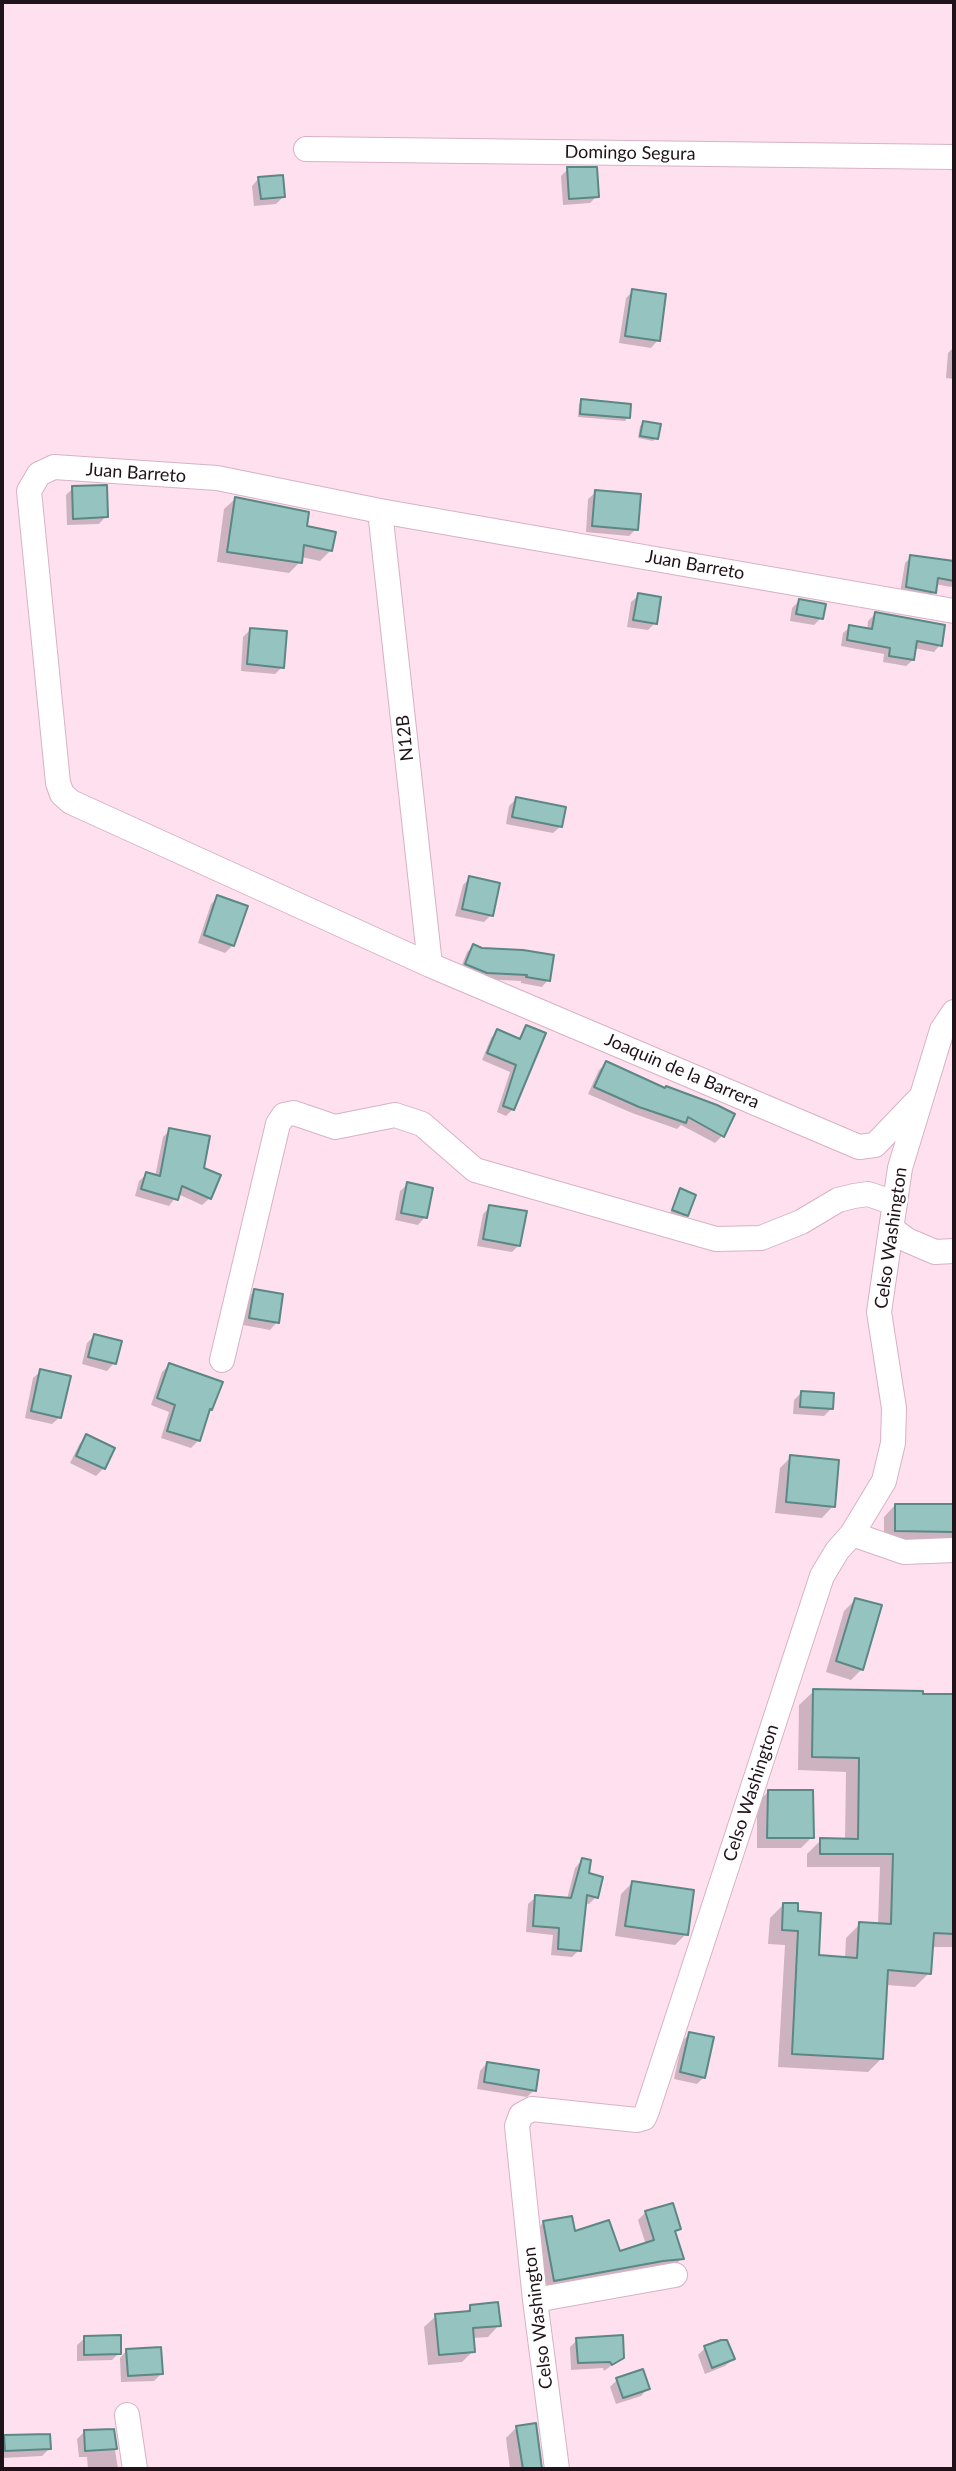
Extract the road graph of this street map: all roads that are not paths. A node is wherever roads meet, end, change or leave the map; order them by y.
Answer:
1 (306, 149) dead end
2 (954, 158) edge
3 (380, 511) junction
4 (954, 611) edge
5 (430, 965) junction
6 (954, 1012) edge
7 (919, 1098) junction
8 (895, 1203) junction
9 (891, 1228) junction
10 (954, 1251) edge
11 (222, 1360) dead end
12 (852, 1534) junction
13 (954, 1550) edge
14 (676, 2275) dead end
15 (535, 2300) junction
16 (127, 2415) dead end
17 (135, 2469) edge
18 (557, 2469) edge

1 - 2 street, Domingo Segura
3 - 4 street, Juan Barreto
3 - 5 street, N12B
3 - 5 street, Juan Barreto
5 - 7 street, Joaquin de la Barrera
6 - 7 street, Celso Washington
7 - 8 street, Celso Washington
8 - 9 street, Celso Washington
8 - 11 street
9 - 10 street
9 - 12 street, Celso Washington
12 - 13 street
12 - 15 street, Celso Washington
14 - 15 street
15 - 18 street, Celso Washington
16 - 17 street

